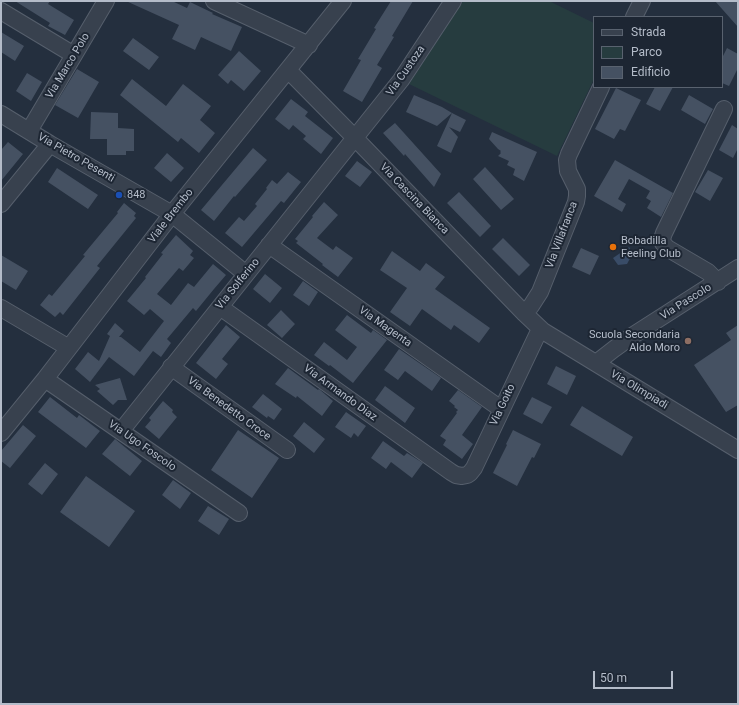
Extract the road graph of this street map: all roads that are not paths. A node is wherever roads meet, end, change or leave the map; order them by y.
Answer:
1 (106, 1) edge
2 (214, 1) edge
3 (343, 1) edge
4 (453, 1) edge
5 (642, 1) edge
6 (1, 11) edge
7 (634, 16) edge
8 (309, 45) junction
9 (74, 55) junction
10 (288, 70) junction
11 (601, 88) edge
12 (724, 109) dead end
13 (1, 114) edge
14 (29, 131) junction
15 (355, 138) junction
16 (50, 144) junction
17 (1, 204) edge
18 (172, 214) junction
19 (269, 246) junction
20 (738, 268) edge
21 (246, 274) junction
22 (718, 282) junction
23 (220, 307) junction
24 (1, 308) edge
25 (524, 313) junction
26 (540, 329) junction
27 (69, 348) junction
28 (596, 363) junction
29 (171, 367) junction
30 (45, 379) junction
31 (502, 409) junction
32 (120, 431) junction
33 (1, 433) edge
34 (287, 450) dead end
35 (738, 450) edge
36 (462, 476) joint
37 (239, 513) dead end

1 - 9 street, Via Marco Polo
2 - 8 street
3 - 8 street, Viale Brembo
4 - 15 street, Via Custoza
5 - 7 street
6 - 9 street
8 - 10 street, Viale Brembo
9 - 14 street, Via Marco Polo
10 - 15 street, Via Cascina Bianca
10 - 18 street, Viale Brembo
11 - 25 street, Via Villafranca
12 - 22 street
13 - 14 street, Via Pietro Pesenti
14 - 16 street, Via Pietro Pesenti
15 - 19 street, Via Solferino
15 - 25 street, Via Cascina Bianca
16 - 17 street
16 - 18 street, Via Pietro Pesenti
18 - 21 street, Via Pietro Pesenti
18 - 27 street, Viale Brembo
19 - 21 street, Via Solferino
19 - 31 street, Via Magenta
20 - 22 street, Via Pascolo
21 - 23 street, Via Solferino
22 - 28 street, Via Pascolo
23 - 29 street, Via Solferino
23 - 36 street, Via Armando Diaz
24 - 27 street
25 - 26 street, Via Cascina Bianca
26 - 28 street, Via Olimpiadi
26 - 31 street, Via Goito
27 - 30 street, Viale Brembo
28 - 35 street, Via Olimpiadi
29 - 32 street, Via Solferino
29 - 34 street, Via Benedetto Croce
30 - 32 street, Via Ugo Foscolo
30 - 33 street, Viale Brembo
31 - 36 street, Via Goito
32 - 37 street, Via Ugo Foscolo

